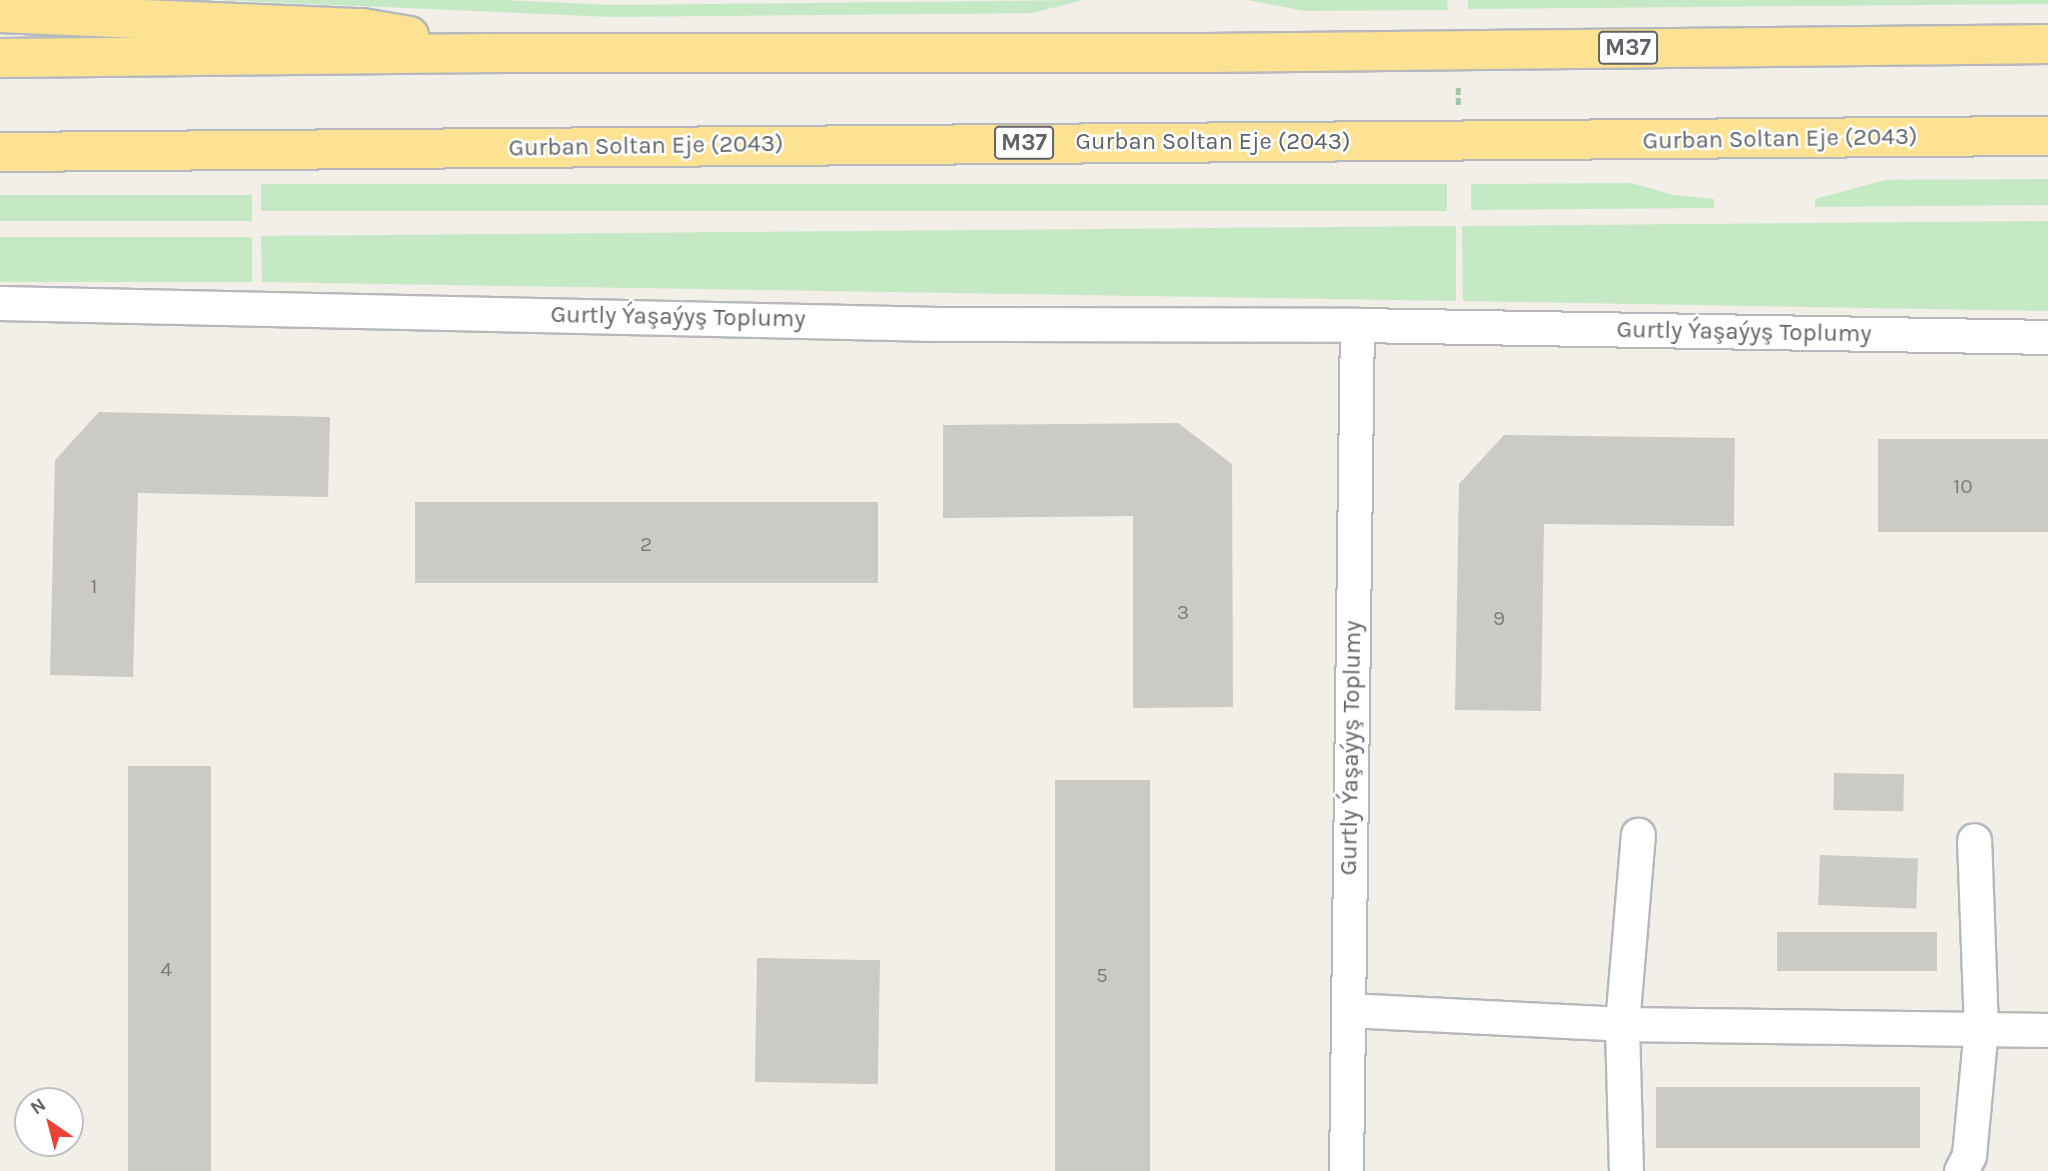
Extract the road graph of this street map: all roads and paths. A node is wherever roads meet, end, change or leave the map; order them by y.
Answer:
1 (0, 13) edge
2 (2048, 44) edge
3 (501, 53) junction
4 (0, 58) edge
5 (1458, 86) dead end
6 (1458, 106) dead end
7 (2048, 136) edge
8 (0, 152) edge
9 (0, 303) edge
10 (1357, 325) junction
11 (2048, 337) edge
12 (1638, 835) dead end
13 (1974, 840) dead end
14 (1348, 1010) junction
15 (1622, 1024) junction
16 (1981, 1029) junction
17 (2048, 1030) edge
18 (1346, 1171) edge
19 (1626, 1171) edge
20 (1961, 1171) edge

1 - 3 highway
2 - 3 highway, M37
3 - 4 highway, M37
5 - 6 path
7 - 8 highway, Gurban Soltan Eje (2043) / M37
9 - 10 street, Gurtly Ýaşaýyş Toplumy
10 - 11 street, Gurtly Ýaşaýyş Toplumy
10 - 14 street, Gurtly Ýaşaýyş Toplumy
12 - 15 street
13 - 16 street
14 - 15 street
14 - 18 street, Gurtly Ýaşaýyş Toplumy
15 - 16 street
15 - 19 street
16 - 17 street
16 - 20 street

